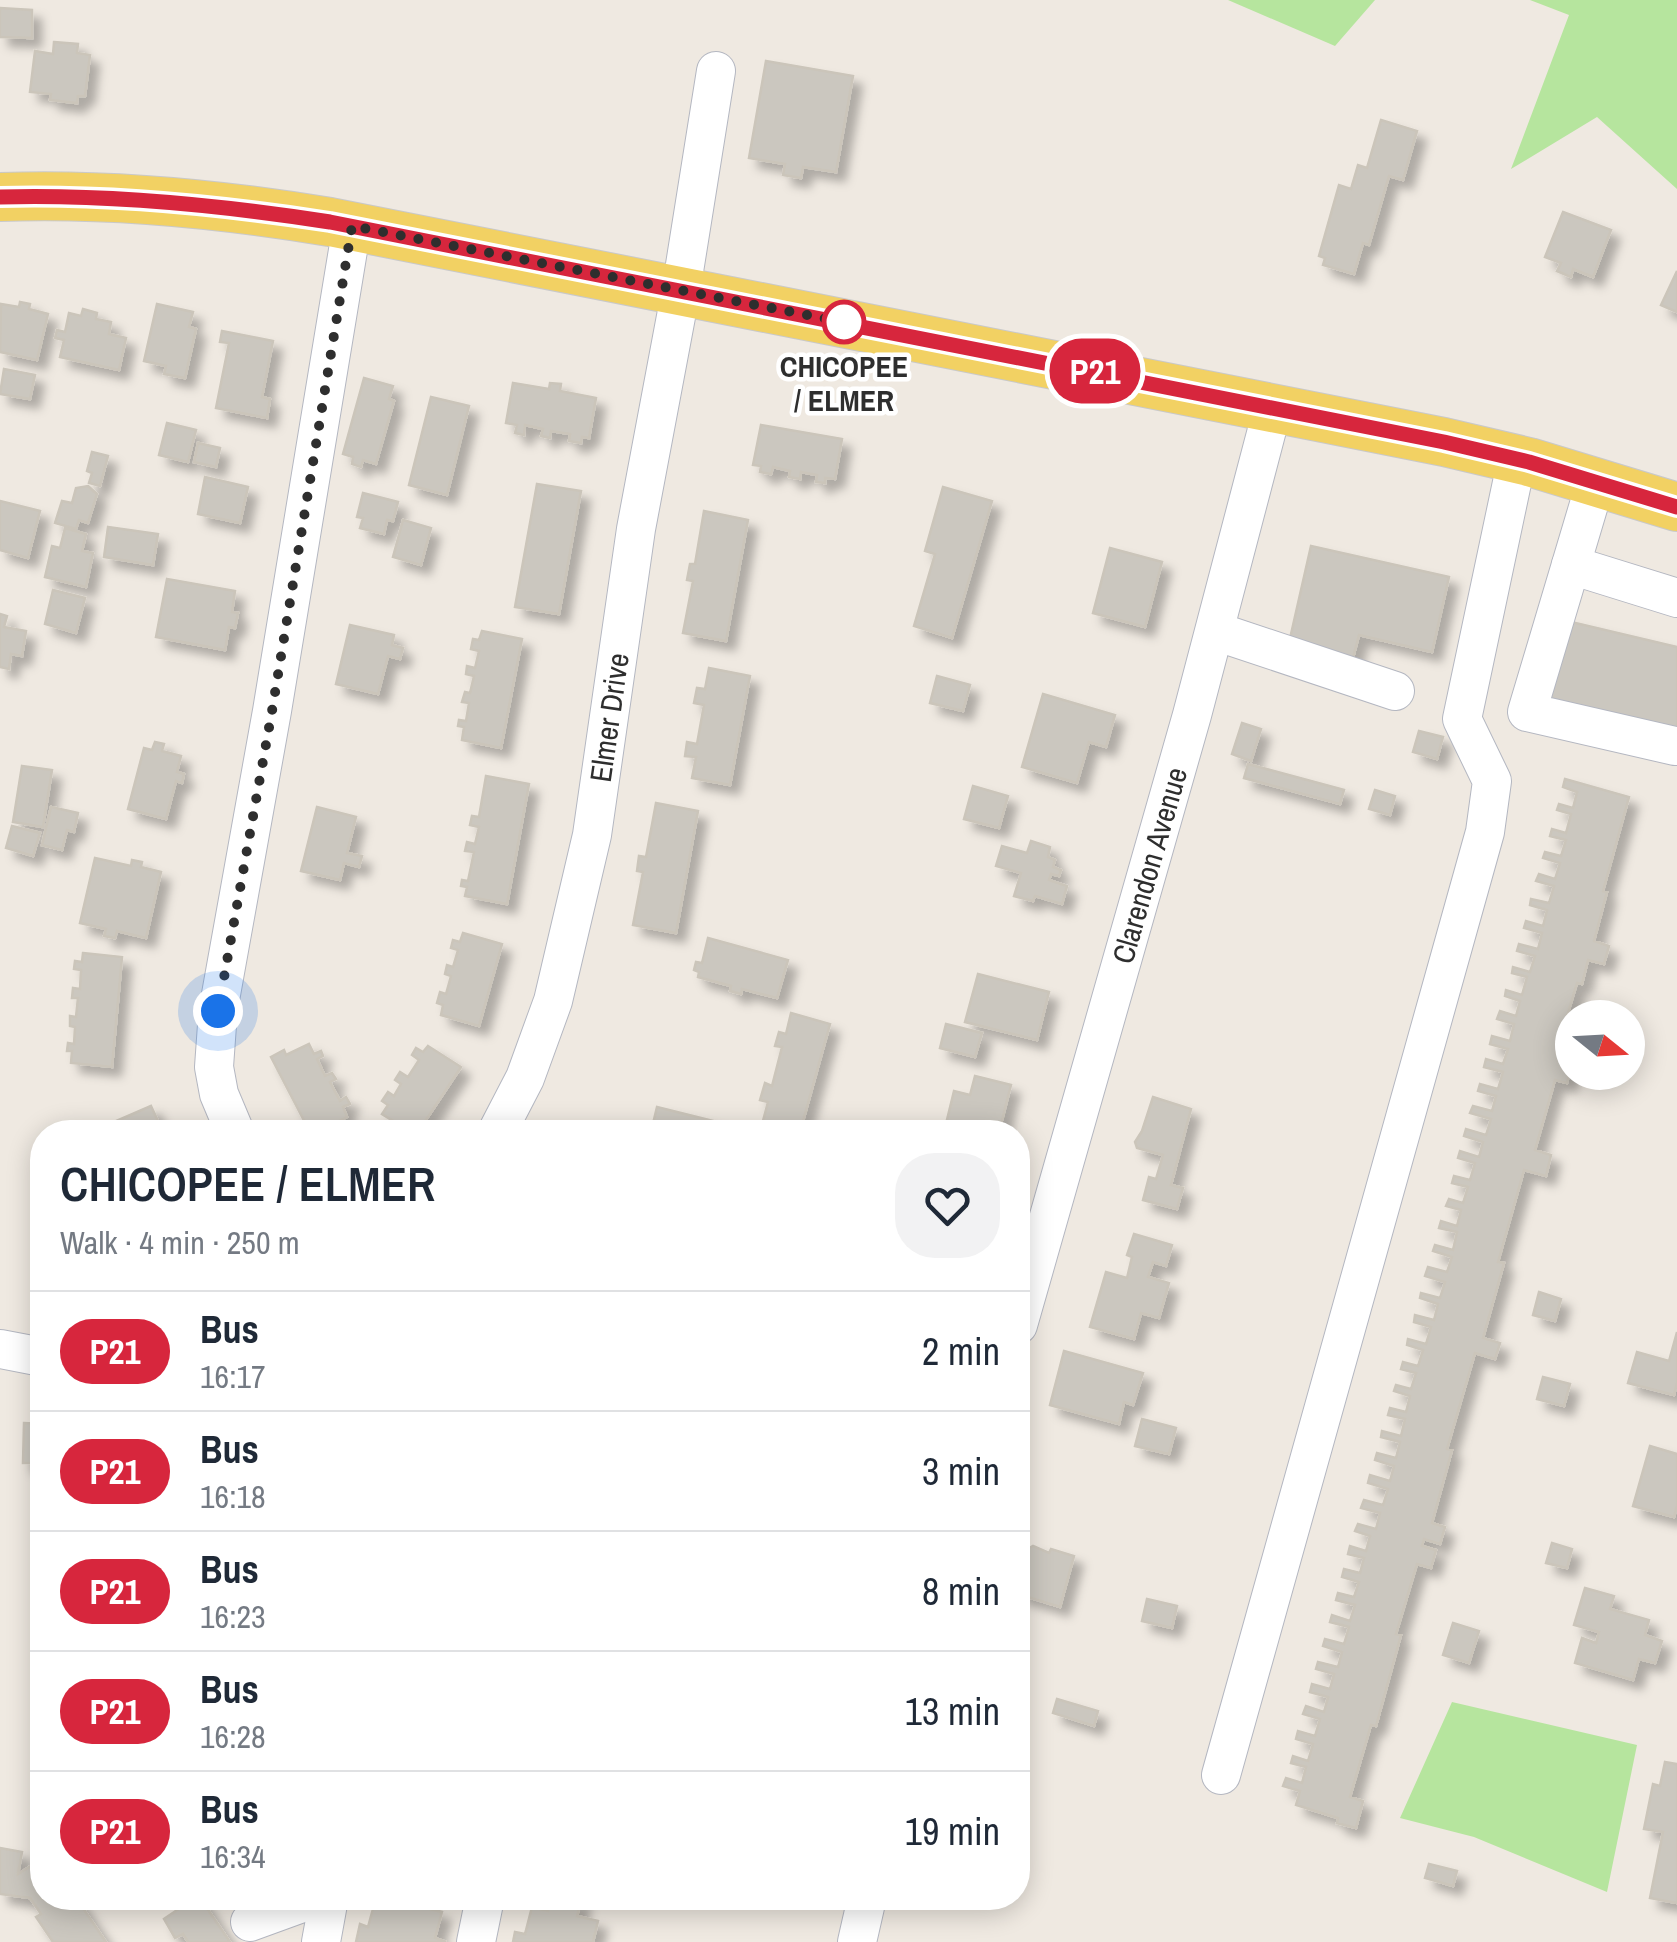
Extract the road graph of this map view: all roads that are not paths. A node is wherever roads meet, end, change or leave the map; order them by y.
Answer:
1 (716, 71) dead end
2 (0, 197) edge
3 (352, 226) junction
4 (681, 290) junction
5 (1273, 406) junction
6 (1518, 459) junction
7 (1596, 481) junction
8 (1677, 507) edge
9 (1571, 565) junction
10 (1677, 598) edge
11 (1215, 630) junction
12 (1395, 691) dead end
13 (1675, 746) edge
14 (230, 1120) edge
15 (503, 1120) edge
16 (1030, 1283) edge
17 (0, 1349) edge
18 (30, 1355) edge
19 (1222, 1775) dead end
20 (283, 1910) edge
21 (327, 1910) edge
22 (483, 1910) edge
23 (864, 1910) edge
24 (250, 1922) dead end
25 (321, 1942) edge
26 (476, 1942) edge
27 (857, 1942) edge

1 - 4 street, Elmer Drive
2 - 3 main road
3 - 4 main road
3 - 14 street
4 - 5 main road
4 - 15 street, Elmer Drive
5 - 6 main road
5 - 11 street, Clarendon Avenue
6 - 7 main road
6 - 19 street
7 - 8 main road
7 - 9 street
9 - 10 street
9 - 13 street
11 - 12 street
11 - 16 street, Clarendon Avenue
17 - 18 street
20 - 24 street
21 - 25 street
22 - 26 street
23 - 27 street

